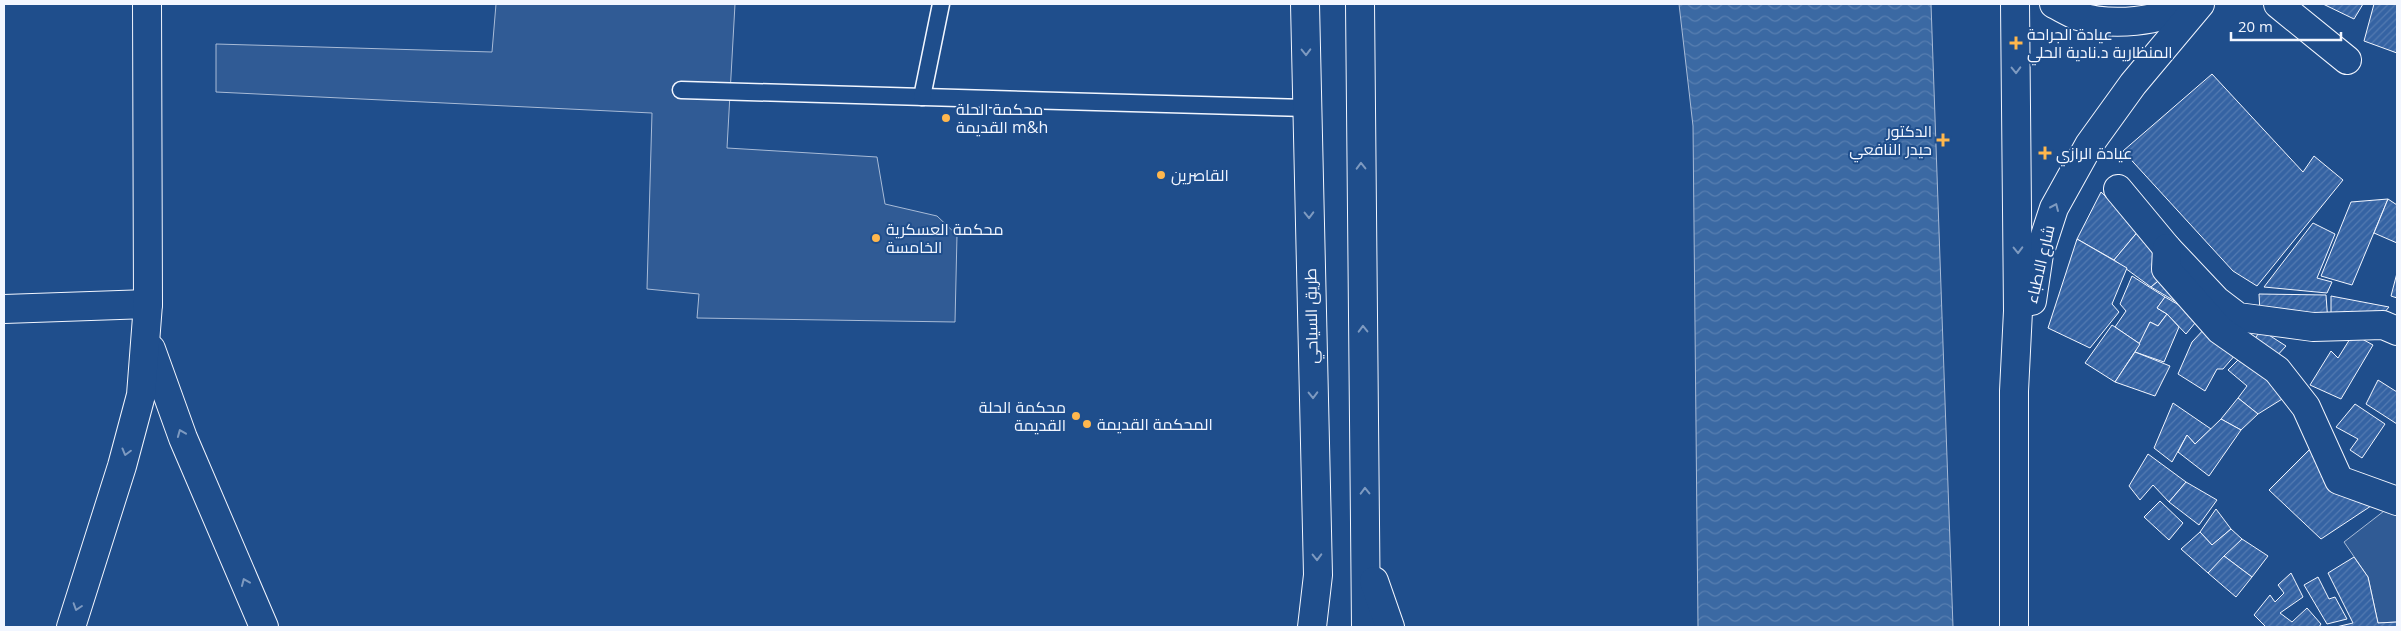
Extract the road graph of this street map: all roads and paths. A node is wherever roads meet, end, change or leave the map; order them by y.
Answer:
1 (147, 4) edge
2 (941, 4) edge
3 (1305, 4) edge
4 (1360, 4) edge
5 (2015, 4) edge
6 (2054, 4) edge
7 (2191, 4) edge
8 (2200, 4) edge
9 (2278, 4) edge
10 (2347, 60) dead end
11 (680, 90) dead end
12 (922, 97) junction
13 (1306, 108) junction
14 (2118, 189) dead end
15 (2167, 248) junction
16 (148, 304) junction
17 (4, 309) edge
18 (2397, 331) edge
19 (146, 335) junction
20 (2014, 391) junction
21 (2397, 500) edge
22 (1366, 534) junction
23 (71, 627) edge
24 (264, 627) edge
25 (1312, 627) edge
26 (1366, 627) edge
27 (1390, 627) edge
28 (2014, 627) edge

1 - 16 street
2 - 12 lane
3 -> 13 street, طريق السياحي
22 -> 4 street
5 -> 20 street
6 - 7 street
20 -> 8 street, شارع الاطباء
9 - 10 street
11 - 12 lane
12 - 13 lane
13 -> 25 street, طريق السياحي
14 - 15 street
15 - 18 street
15 - 21 street
16 - 17 street
16 - 19 street
19 -> 23 street
24 -> 19 street
20 - 28 street
22 - 26 street
22 - 27 street

